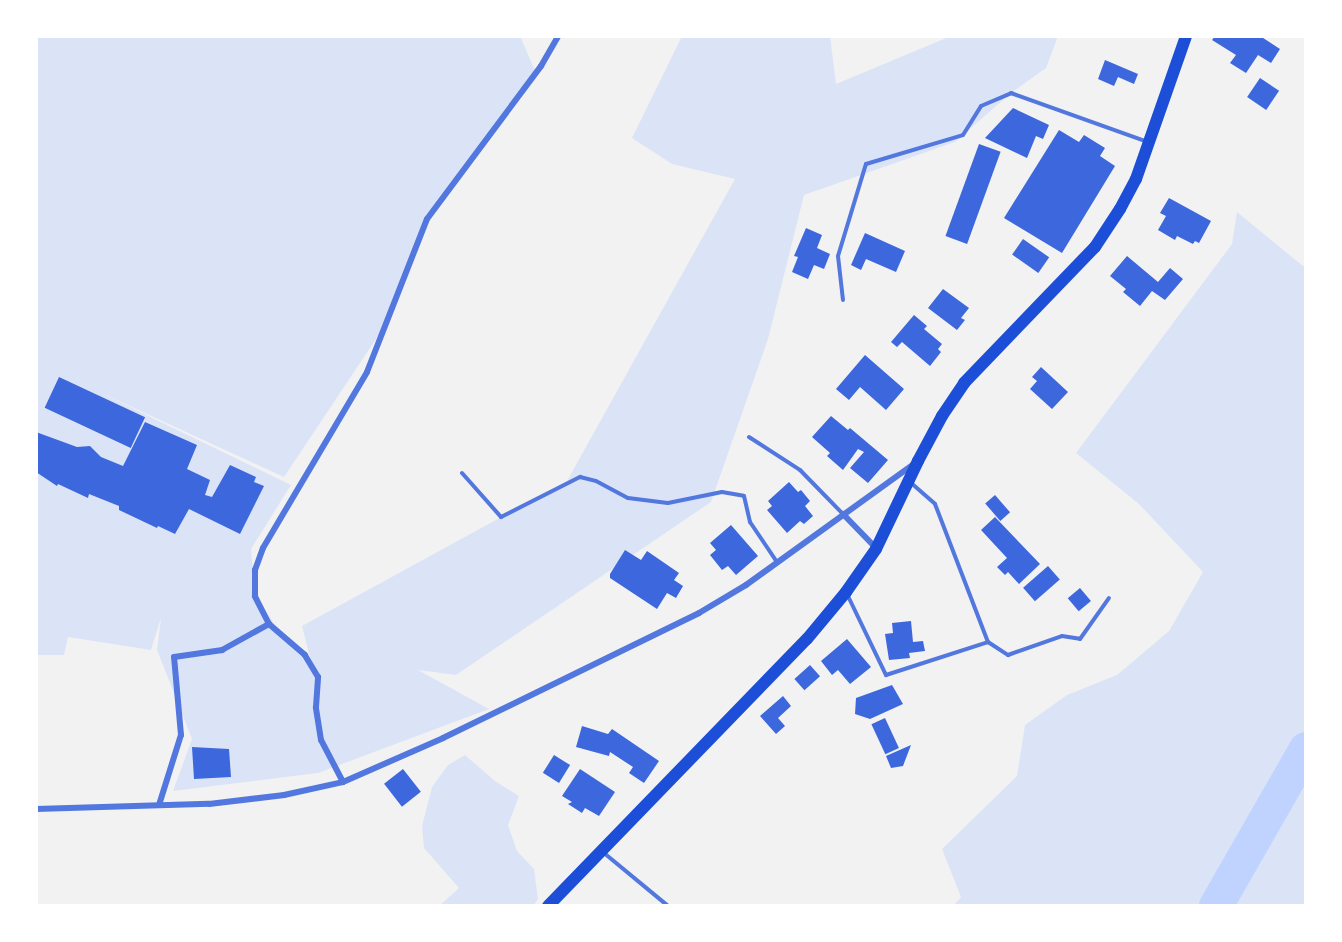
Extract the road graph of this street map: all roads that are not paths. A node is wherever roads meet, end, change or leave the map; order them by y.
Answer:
1 (558, 36) edge
2 (1186, 36) edge
3 (1148, 142) junction
4 (843, 300) dead end
5 (749, 437) dead end
6 (918, 461) junction
7 (462, 473) dead end
8 (909, 482) junction
9 (843, 514) junction
10 (876, 549) junction
11 (777, 562) junction
12 (846, 592) junction
13 (1108, 598) dead end
14 (269, 624) junction
15 (988, 642) junction
16 (343, 782) junction
17 (159, 805) junction
18 (36, 809) edge
19 (602, 851) junction
20 (548, 906) edge
21 (668, 906) edge

1 - 14 street
2 - 3 main road
3 - 4 lane
3 - 6 main road
5 - 9 lane
6 - 8 main road
6 - 9 street
7 - 11 lane
8 - 10 main road
8 - 15 lane
9 - 10 street
9 - 11 street
10 - 12 main road
11 - 16 street
12 - 15 lane
12 - 19 main road
13 - 15 lane
14 - 16 street
14 - 17 street
16 - 17 street
17 - 18 street
19 - 20 main road
19 - 21 lane

